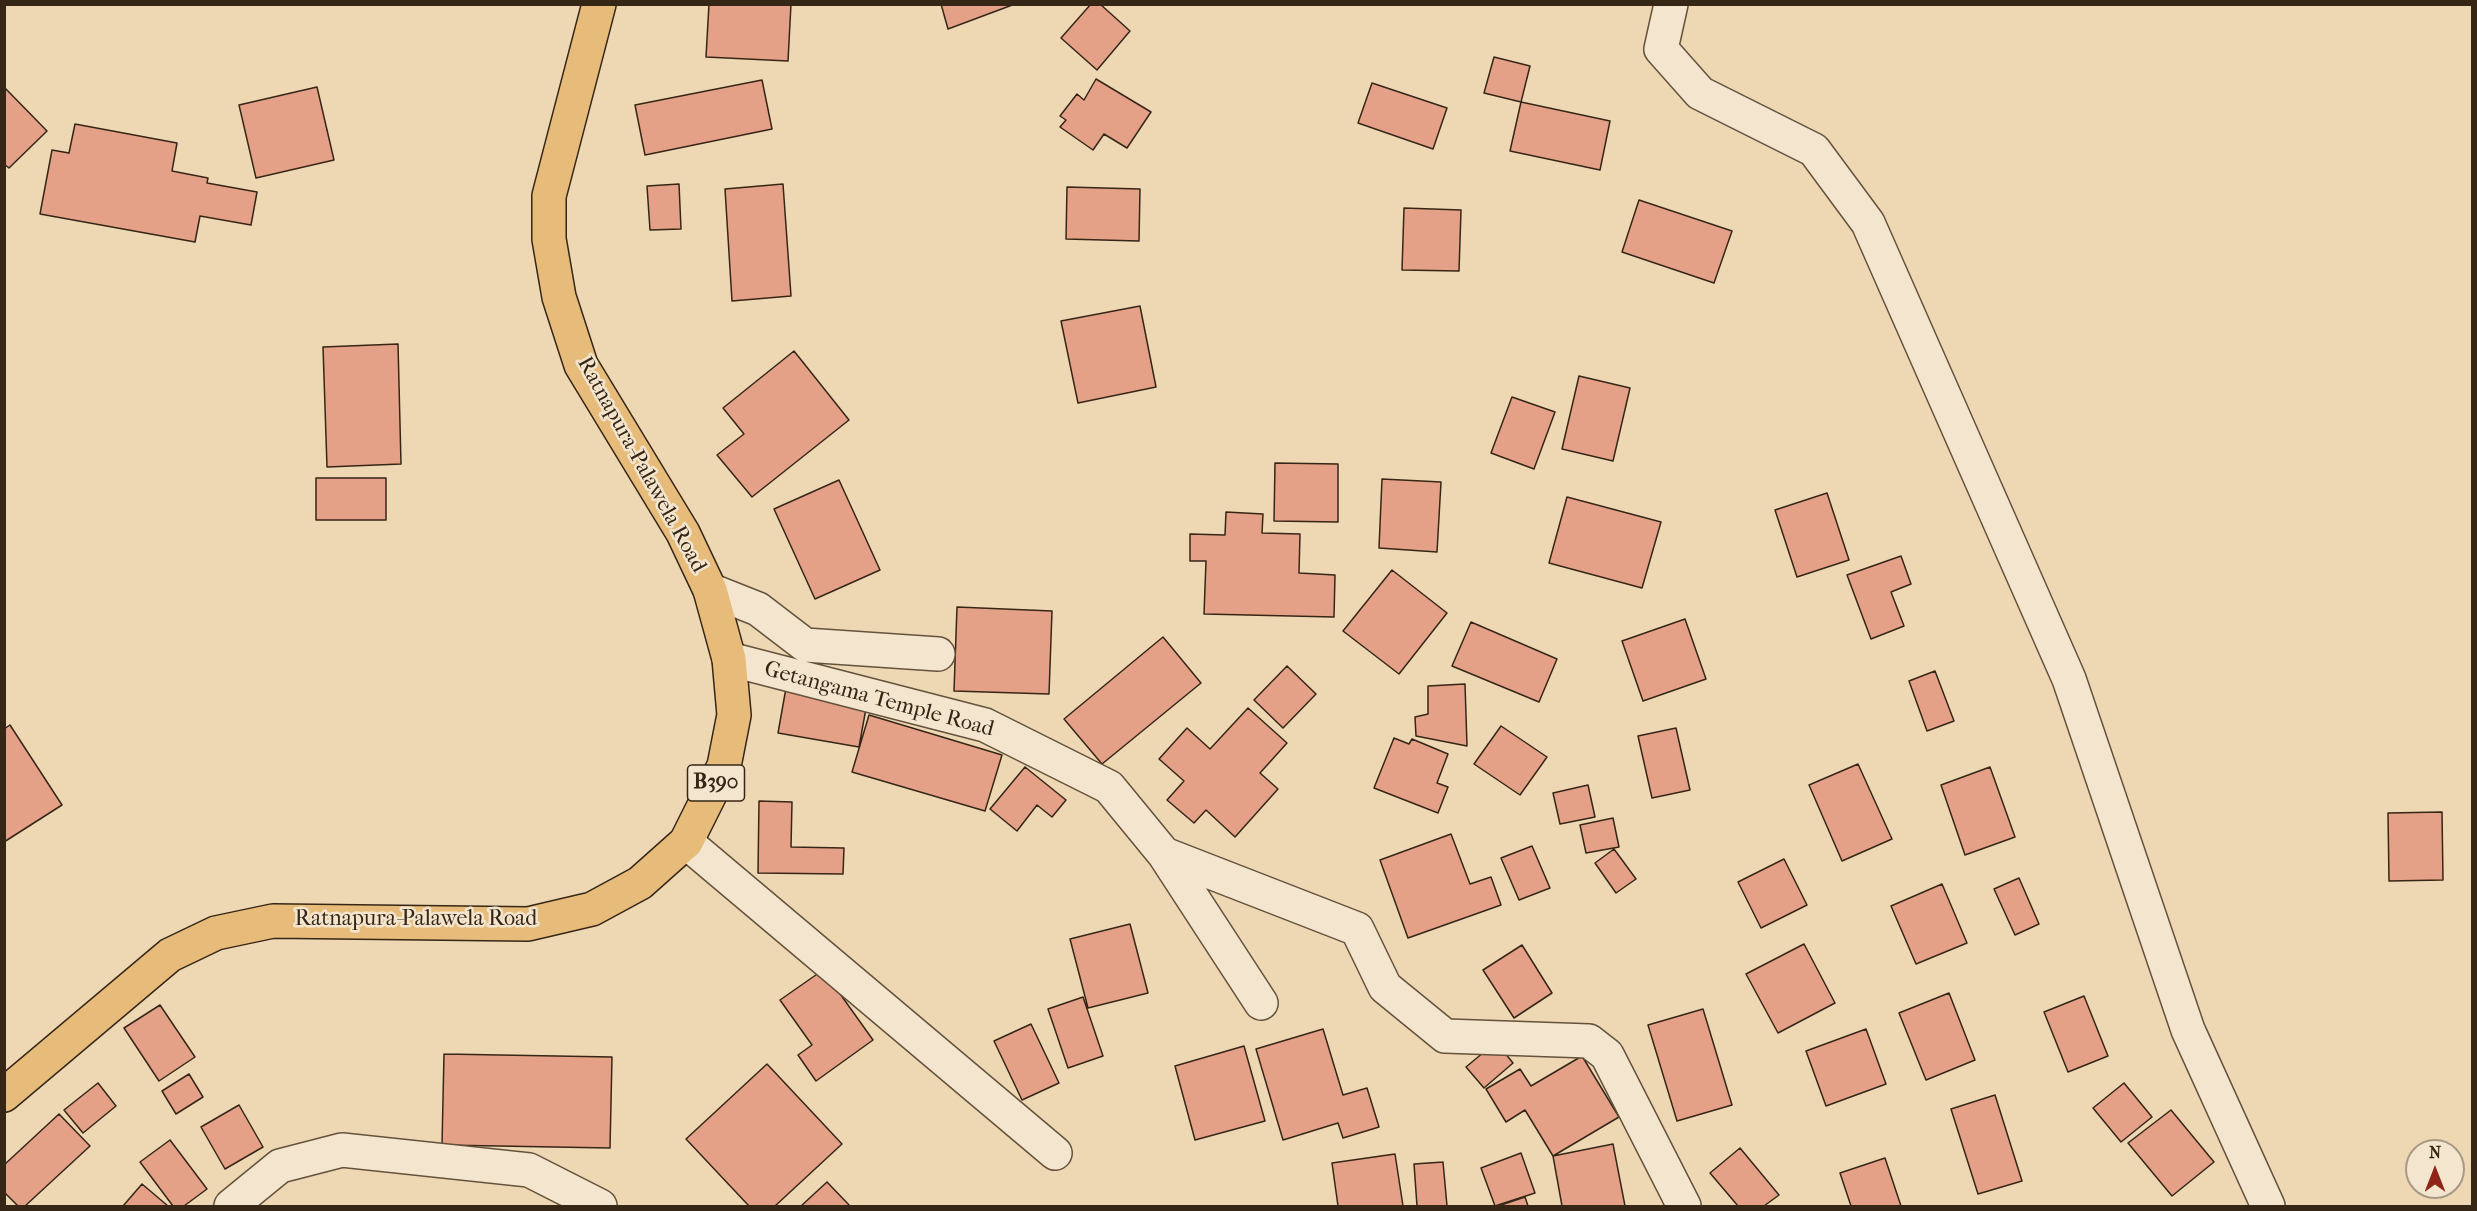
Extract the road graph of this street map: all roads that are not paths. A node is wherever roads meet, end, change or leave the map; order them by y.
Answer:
1 (598, 4) edge
2 (1671, 4) edge
3 (710, 590) junction
4 (938, 654) dead end
5 (729, 659) junction
6 (686, 842) junction
7 (1164, 854) junction
8 (1261, 1003) dead end
9 (4, 1095) edge
10 (1054, 1153) dead end
11 (231, 1206) edge
12 (600, 1206) edge
13 (1684, 1206) edge
14 (2268, 1206) edge

1 - 3 main road, Ratnapura-Palawela Road / B390
2 - 14 street
3 - 4 street
3 - 5 main road, Ratnapura-Palawela Road / B390
5 - 6 main road, Ratnapura-Palawela Road / B390
5 - 7 street, Getangama Temple Road
6 - 9 main road, Ratnapura-Palawela Road / B390
6 - 10 street
7 - 8 street
7 - 13 street, Getangama Temple Road
11 - 12 street

